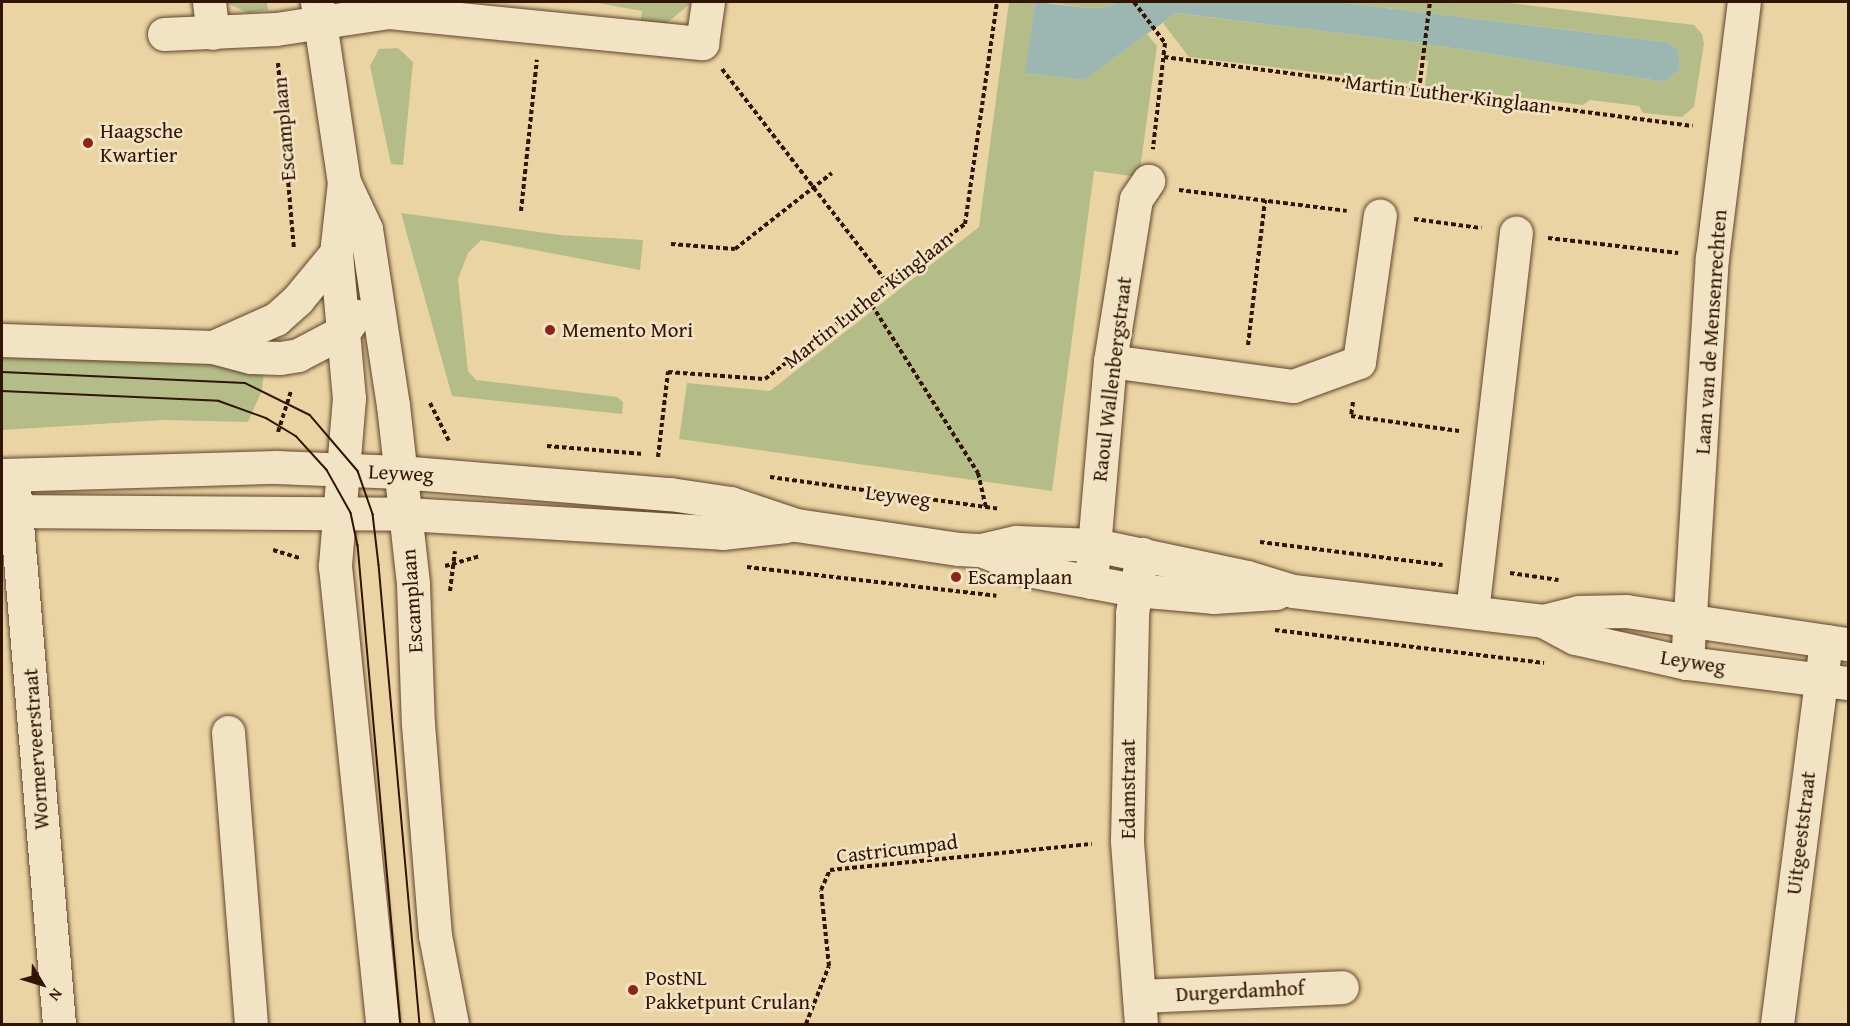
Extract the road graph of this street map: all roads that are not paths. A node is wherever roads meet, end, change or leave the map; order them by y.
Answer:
1 (708, 2) edge
2 (1744, 2) edge
3 (318, 12) edge
4 (211, 17) edge
5 (164, 34) dead end
6 (1148, 181) road end
7 (345, 182) junction
8 (1380, 215) road end
9 (1516, 233) road end
10 (336, 253) junction
11 (377, 289) junction
12 (344, 331) junction
13 (2, 340) edge
14 (213, 347) junction
15 (1110, 361) junction
16 (343, 471) junction
17 (400, 472) junction
18 (7, 475) edge
19 (9, 511) edge
20 (339, 513) junction
21 (406, 514) junction
22 (796, 525) junction
23 (1095, 545) junction
24 (981, 550) junction
25 (1142, 554) junction
26 (1091, 582) junction
27 (1135, 590) junction
28 (1293, 591) junction
29 (1472, 612) junction
30 (1543, 621) junction
31 (1690, 624) junction
32 (1837, 643) edge
33 (1686, 663) junction
34 (1834, 682) edge
35 (228, 732) dead end
36 (1342, 987) dead end
37 (1140, 1010) edge
38 (59, 1024) edge
39 (251, 1024) edge
40 (382, 1024) edge
41 (452, 1024) edge
42 (1777, 1024) edge

1 - 3 street
2 - 31 street, Laan van de Mensenrechten
3 - 4 street
3 - 7 street, Escamplaan
4 - 5 street
6 - 15 street, Raoul Wallenbergstraat
7 - 10 street, Escamplaan
7 - 11 street, Escamplaan
8 - 15 street
9 - 29 street
10 - 12 street, Escamplaan
10 - 14 street
11 - 12 street
11 - 17 street, Escamplaan
12 - 14 street
12 - 16 street, Escamplaan
13 - 14 street
15 - 23 street, Raoul Wallenbergstraat
16 - 17 street, Leyweg
16 - 18 street, Leyweg
16 - 20 street, Escamplaan
17 - 21 street, Escamplaan
17 - 22 street, Leyweg
18 - 19 street, Wormerveerstraat
19 - 20 street, Leyweg
19 - 38 street, Wormerveerstraat
20 - 21 street, Leyweg
20 - 40 street, Escamplaan
21 - 22 street, Leyweg
21 - 41 street, Escamplaan
22 - 24 street, Leyweg
23 - 24 street, Leyweg
23 - 25 street, Leyweg
23 - 26 street, Raoul Wallenbergstraat
24 - 26 street, Leyweg
25 - 27 street, Edamstraat
25 - 28 street, Leyweg
26 - 27 street, Leyweg
27 - 28 street, Leyweg
27 - 37 street, Edamstraat
28 - 29 street, Leyweg
29 - 30 street, Leyweg
30 - 31 street, Leyweg
30 - 33 street, Leyweg
31 - 32 street, Leyweg
31 - 33 street, Laan van de Mensenrechten
32 - 34 street, Uitgeeststraat
33 - 34 street, Leyweg
34 - 42 street, Uitgeeststraat
35 - 39 street
36 - 37 street, Durgerdamhof

